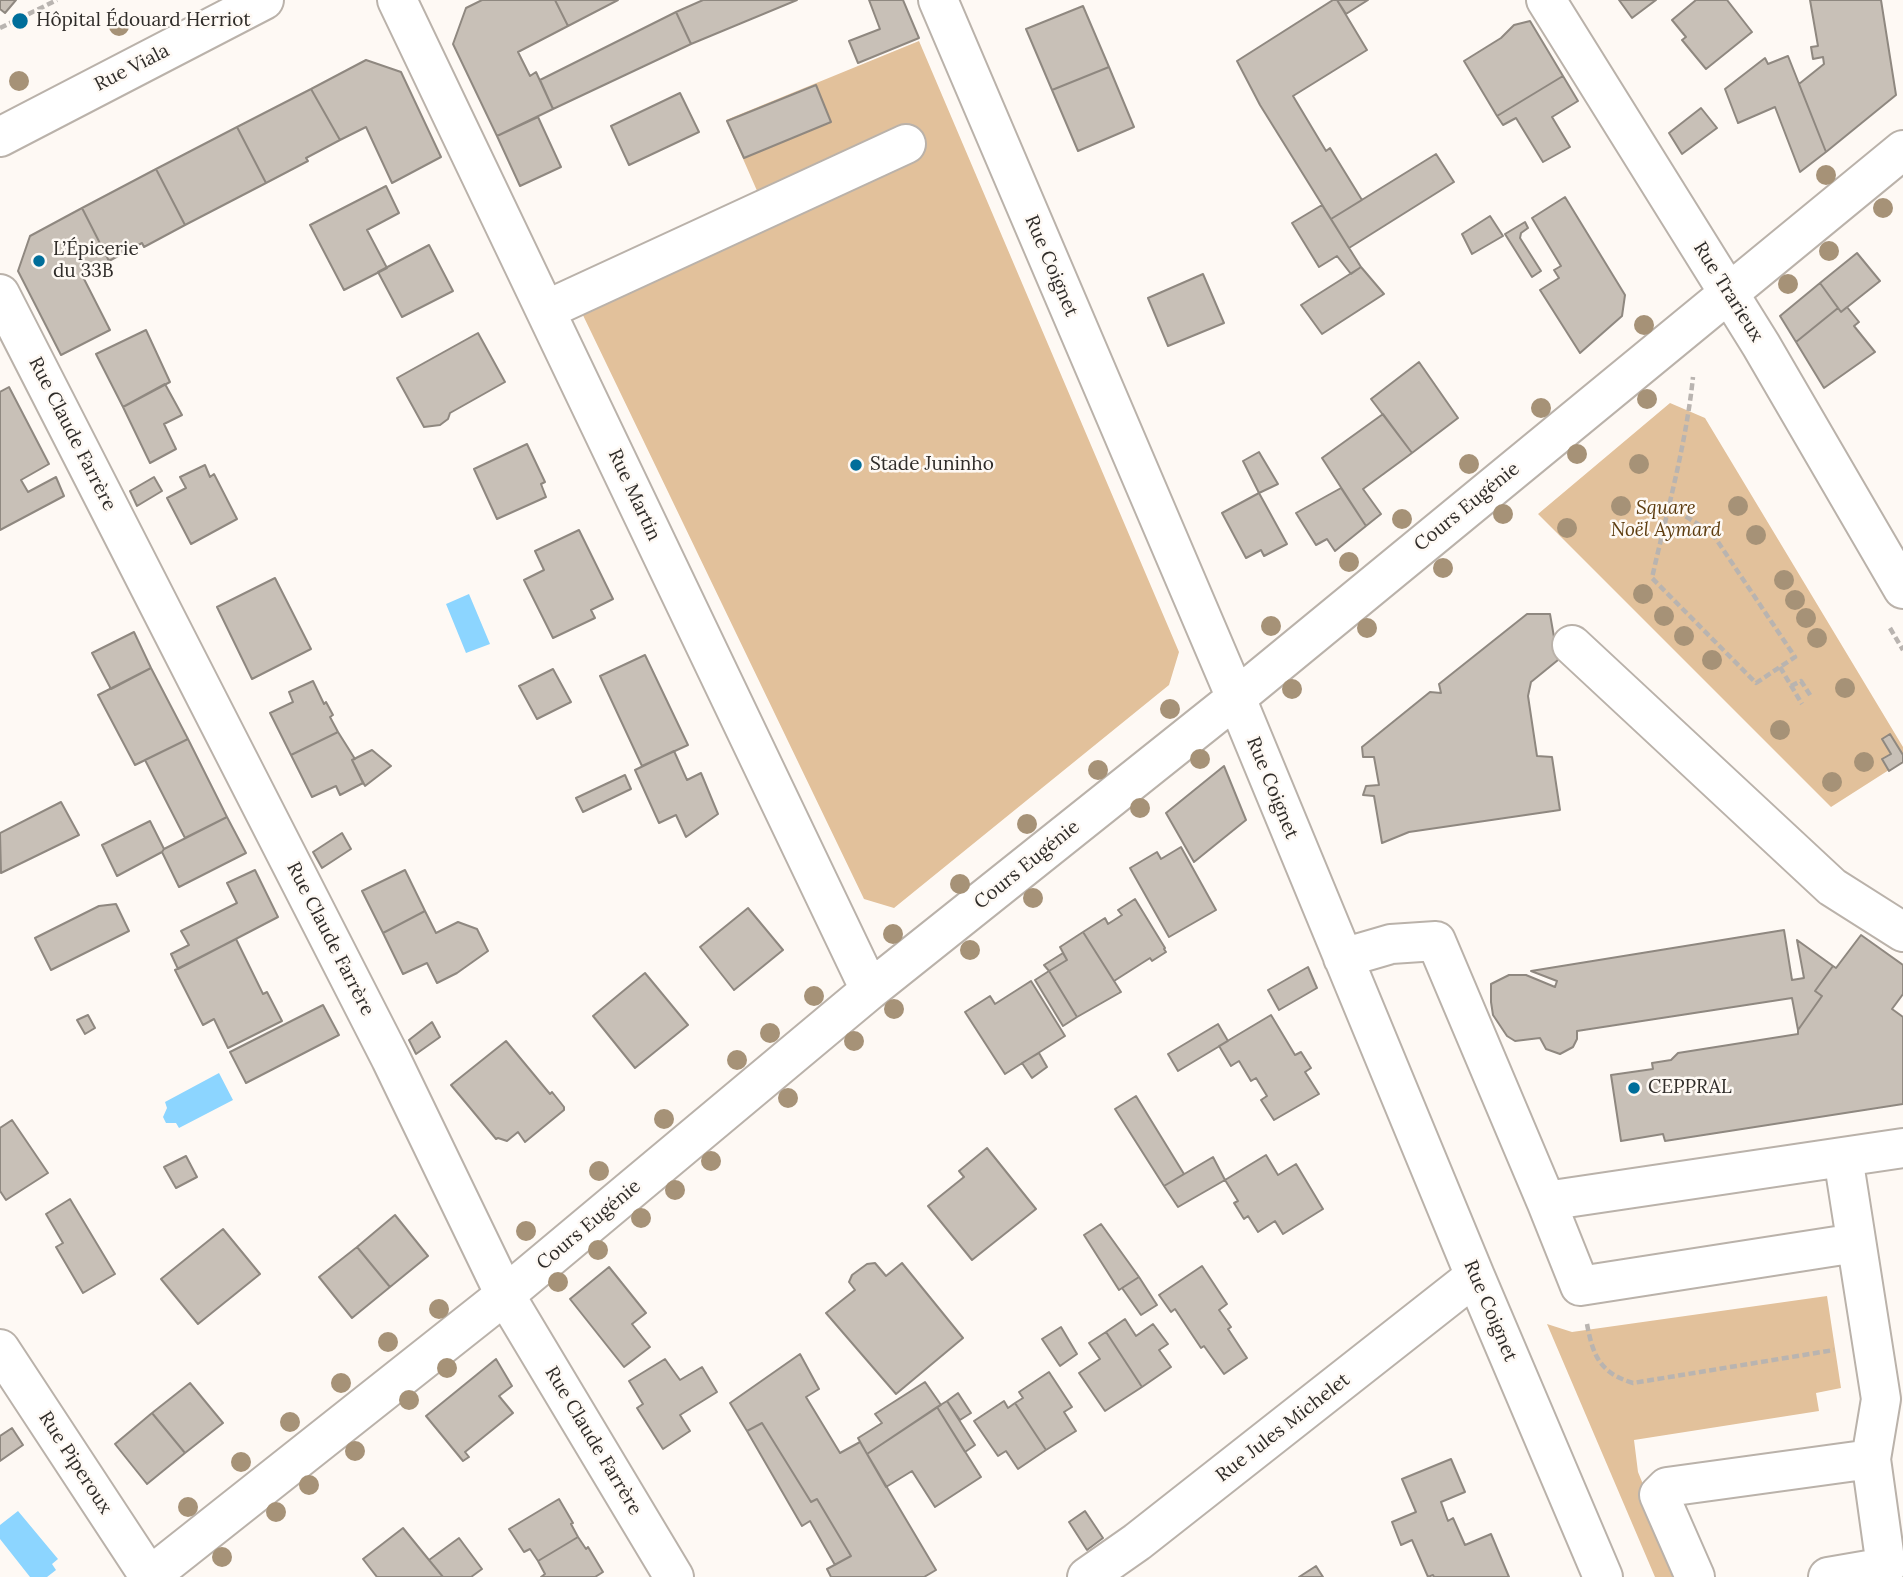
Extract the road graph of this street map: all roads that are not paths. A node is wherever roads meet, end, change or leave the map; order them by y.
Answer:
1 (264, 0) edge
2 (397, 0) edge
3 (938, 0) edge
4 (1546, 0) edge
5 (0, 137) edge
6 (906, 144) dead end
7 (1903, 150) edge
8 (1728, 292) junction
9 (0, 293) edge
10 (546, 310) junction
11 (1903, 589) edge
12 (1572, 645) dead end
13 (1236, 698) junction
14 (1903, 932) edge
15 (1343, 958) junction
16 (870, 990) junction
17 (1903, 1148) edge
18 (1843, 1157) junction
19 (1546, 1201) junction
20 (1856, 1243) junction
21 (1475, 1276) junction
22 (505, 1295) junction
23 (0, 1349) edge
24 (1871, 1459) junction
25 (149, 1577) edge
26 (674, 1577) edge
27 (1087, 1577) edge
28 (1603, 1577) edge
29 (1695, 1577) edge
30 (1828, 1577) edge

1 - 5 street, Rue Viala
2 - 10 street, Rue Martin
3 - 13 street, Rue Coignet
4 - 8 street, Rue Trarieux
6 - 10 street
7 - 8 street, Cours Eugénie
8 - 11 street, Rue Trarieux
8 - 13 street, Cours Eugénie
9 - 22 street, Rue Claude Farrère
10 - 16 street, Rue Martin
12 - 14 street
13 - 15 street, Rue Coignet
13 - 16 street, Cours Eugénie
15 - 19 street
15 - 21 street, Rue Coignet
16 - 22 street, Cours Eugénie
17 - 18 street
18 - 19 street
18 - 20 street
19 - 20 street
20 - 24 street
21 - 27 street, Rue Jules Michelet
21 - 28 street, Rue Coignet
22 - 25 street, Cours Eugénie
22 - 26 street, Rue Claude Farrère
23 - 25 street, Rue Piperoux
24 - 29 street
24 - 30 street

